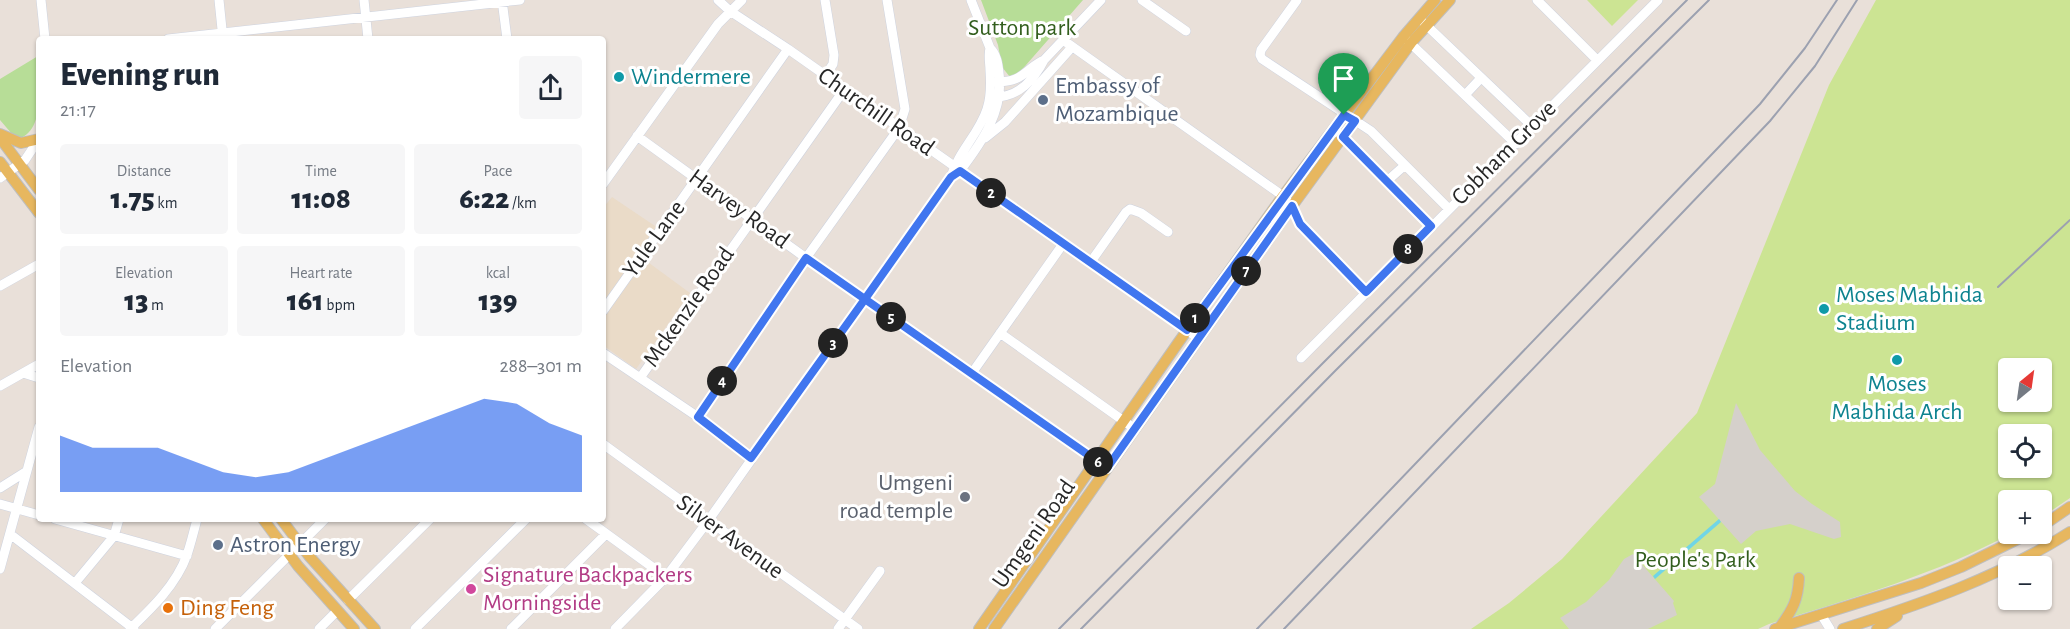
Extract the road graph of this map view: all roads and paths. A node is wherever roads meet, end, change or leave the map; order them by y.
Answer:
1 (42, 0) edge
2 (219, 0) edge
3 (364, 0) edge
4 (520, 0) edge
5 (718, 0) edge
6 (742, 0) edge
7 (825, 0) edge
8 (887, 0) edge
9 (971, 0) edge
10 (1101, 0) edge
11 (1142, 0) edge
12 (1297, 0) edge
13 (1435, 0) edge
14 (1450, 0) edge
15 (1537, 0) edge
16 (1658, 0) edge
17 (502, 1) edge
18 (730, 11) junction
19 (366, 17) junction
20 (1422, 22) junction
21 (1186, 31) dead end
22 (45, 36) edge
23 (223, 36) edge
24 (368, 36) edge
25 (507, 36) edge
26 (1063, 40) junction
27 (1407, 40) junction
28 (1072, 47) junction
29 (788, 49) junction
30 (1044, 60) junction
31 (1597, 60) junction
32 (825, 76) junction
33 (1481, 78) junction
34 (996, 82) junction
35 (844, 90) junction
36 (1466, 95) junction
37 (995, 97) junction
38 (1344, 115) junction
39 (1355, 121) junction
40 (1532, 126) junction
41 (899, 128) junction
42 (1334, 129) junction
43 (0, 136) edge
44 (637, 136) junction
45 (1343, 137) junction
46 (983, 139) junction
47 (36, 140) edge
48 (1516, 144) junction
49 (36, 145) edge
50 (0, 162) edge
51 (20, 164) junction
52 (1404, 166) junction
53 (957, 169) junction
54 (4, 175) edge
55 (698, 179) junction
56 (606, 180) edge
57 (1387, 181) junction
58 (36, 186) edge
59 (1283, 196) junction
60 (1292, 206) junction
61 (1449, 209) junction
62 (36, 210) edge
63 (752, 219) junction
64 (1431, 226) junction
65 (1168, 232) dead end
66 (1063, 244) junction
67 (806, 258) junction
68 (1090, 264) junction
69 (36, 266) edge
70 (1229, 273) junction
71 (1239, 281) junction
72 (0, 286) edge
73 (1366, 292) junction
74 (865, 299) junction
75 (606, 307) edge
76 (1187, 330) junction
77 (1000, 333) junction
78 (1198, 338) junction
79 (606, 355) edge
80 (1301, 358) dead end
81 (36, 366) edge
82 (23, 373) junction
83 (972, 373) junction
84 (36, 377) edge
85 (640, 378) junction
86 (0, 386) edge
87 (698, 417) junction
88 (1124, 422) junction
89 (1135, 429) junction
90 (606, 446) edge
91 (36, 448) edge
92 (751, 458) junction
93 (1097, 461) junction
94 (1107, 468) junction
95 (27, 471) junction
96 (0, 488) edge
97 (0, 504) edge
98 (2070, 507) edge
99 (17, 508) junction
100 (36, 514) edge
101 (2052, 519) edge
102 (708, 521) junction
103 (65, 522) edge
104 (118, 522) edge
105 (196, 522) edge
106 (265, 522) edge
107 (282, 522) edge
108 (322, 522) edge
109 (427, 522) edge
110 (523, 522) edge
111 (590, 522) edge
112 (2070, 532) edge
113 (10, 534) junction
114 (606, 534) junction
115 (114, 536) junction
116 (300, 544) junction
117 (2008, 544) edge
118 (289, 555) junction
119 (186, 556) junction
120 (0, 568) edge
121 (880, 571) dead end
122 (666, 577) junction
123 (1799, 578) dead end
124 (75, 583) junction
125 (348, 600) junction
126 (1927, 602) junction
127 (337, 611) junction
128 (1822, 616) junction
129 (845, 619) junction
130 (1778, 628) edge
131 (134, 629) edge
132 (215, 629) edge
133 (319, 629) edge
134 (354, 629) edge
135 (375, 629) edge
136 (415, 629) edge
137 (511, 629) edge
138 (615, 629) edge
139 (838, 629) edge
140 (858, 629) edge
141 (979, 629) edge
142 (993, 629) edge
143 (1830, 629) edge
144 (1843, 629) edge
145 (1877, 629) edge

1 - 22 street
2 - 23 street
3 - 19 street
4 - 17 street
5 - 18 street, Churchill Road
6 - 18 street
7 - 32 street
8 - 41 street
9 - 34 street
10 - 26 street
11 - 21 street
12 - 38 street
13 - 20 main road, Umgeni Road
14 - 20 main road, Umgeni Road
15 - 31 street
16 - 31 street, Cobham Grove
17 - 19 street
17 - 25 street
18 - 29 street, Churchill Road
18 - 44 street
19 - 23 street
19 - 24 street
20 - 27 main road, Umgeni Road
20 - 33 street
26 - 28 street
26 - 30 street
27 - 36 street
27 - 38 main road, Umgeni Road
27 - 39 main road, Umgeni Road
28 - 46 street
28 - 59 street
29 - 32 street, Churchill Road
29 - 55 street, Yule Lane
30 - 34 street
30 - 37 street
31 - 40 street, Cobham Grove
32 - 35 street, Churchill Road
33 - 36 street
33 - 40 street
34 - 37 street
35 - 41 street, Churchill Road
35 - 63 street, Mckenzie Road
36 - 48 street
37 - 46 street
37 - 53 street
38 - 39 street
38 - 42 main road, Umgeni Road
39 - 45 main road, Umgeni Road
39 - 52 street
40 - 48 street, Cobham Grove
41 - 53 street, Churchill Road
41 - 67 street
42 - 45 street
42 - 59 main road, Umgeni Road
43 - 47 main road
43 - 51 main road
44 - 55 street, Harvey Road
44 - 56 street
45 - 57 street
45 - 60 main road, Umgeni Road
46 - 53 street
48 - 61 street, Cobham Grove
49 - 51 street
50 - 54 main road
51 - 54 street
51 - 58 main road
52 - 57 street
52 - 61 street
53 - 66 street, Churchill Road
53 - 74 street
54 - 62 main road
55 - 63 street, Harvey Road
55 - 75 street, Yule Lane
57 - 64 street
59 - 60 street
59 - 70 main road, Umgeni Road
60 - 71 main road, Umgeni Road
60 - 73 street
61 - 64 street, Cobham Grove
63 - 67 street, Harvey Road
63 - 85 street, Mckenzie Road
64 - 73 street, Cobham Grove
65 - 68 street
66 - 68 street, Churchill Road
66 - 77 street
67 - 74 street, Harvey Road
67 - 87 street
68 - 76 street, Churchill Road
69 - 72 street
70 - 71 main road
70 - 76 main road, Umgeni Road
71 - 78 main road, Umgeni Road
73 - 80 street, Cobham Grove
74 - 83 street, Harvey Road
74 - 92 street
76 - 78 street, Churchill Road
76 - 88 main road, Umgeni Road
77 - 83 street
77 - 88 street
78 - 89 main road, Umgeni Road
79 - 85 street
81 - 82 street
82 - 84 street
82 - 86 street
83 - 93 street, Harvey Road
85 - 87 street
87 - 92 street
88 - 89 street
88 - 93 main road, Umgeni Road
89 - 94 main road, Umgeni Road
90 - 102 street, Silver Avenue
91 - 95 street
92 - 102 street
93 - 94 street, Harvey Road
93 - 141 main road, Umgeni Road
94 - 142 main road, Umgeni Road
95 - 96 street
95 - 99 street
97 - 99 street
98 - 101 main road
99 - 100 street
99 - 113 street
102 - 122 street
102 - 129 street, Silver Avenue
103 - 115 street
104 - 115 street
105 - 119 street
106 - 118 main road
107 - 116 main road
108 - 116 street
109 - 125 street
110 - 136 street
111 - 114 street
112 - 126 main road
113 - 120 street
113 - 124 street
114 - 122 street
114 - 137 street
115 - 119 street
115 - 124 street
116 - 118 street
116 - 125 main road
117 - 128 main road
118 - 127 main road
118 - 132 street
119 - 131 street
121 - 129 street
122 - 138 street
123 - 130 main road
124 - 131 street
125 - 135 main road
126 - 144 main road
126 - 145 main road
127 - 133 street
127 - 134 main road
128 - 130 main road
128 - 143 street
129 - 139 street
129 - 140 street, Silver Avenue

